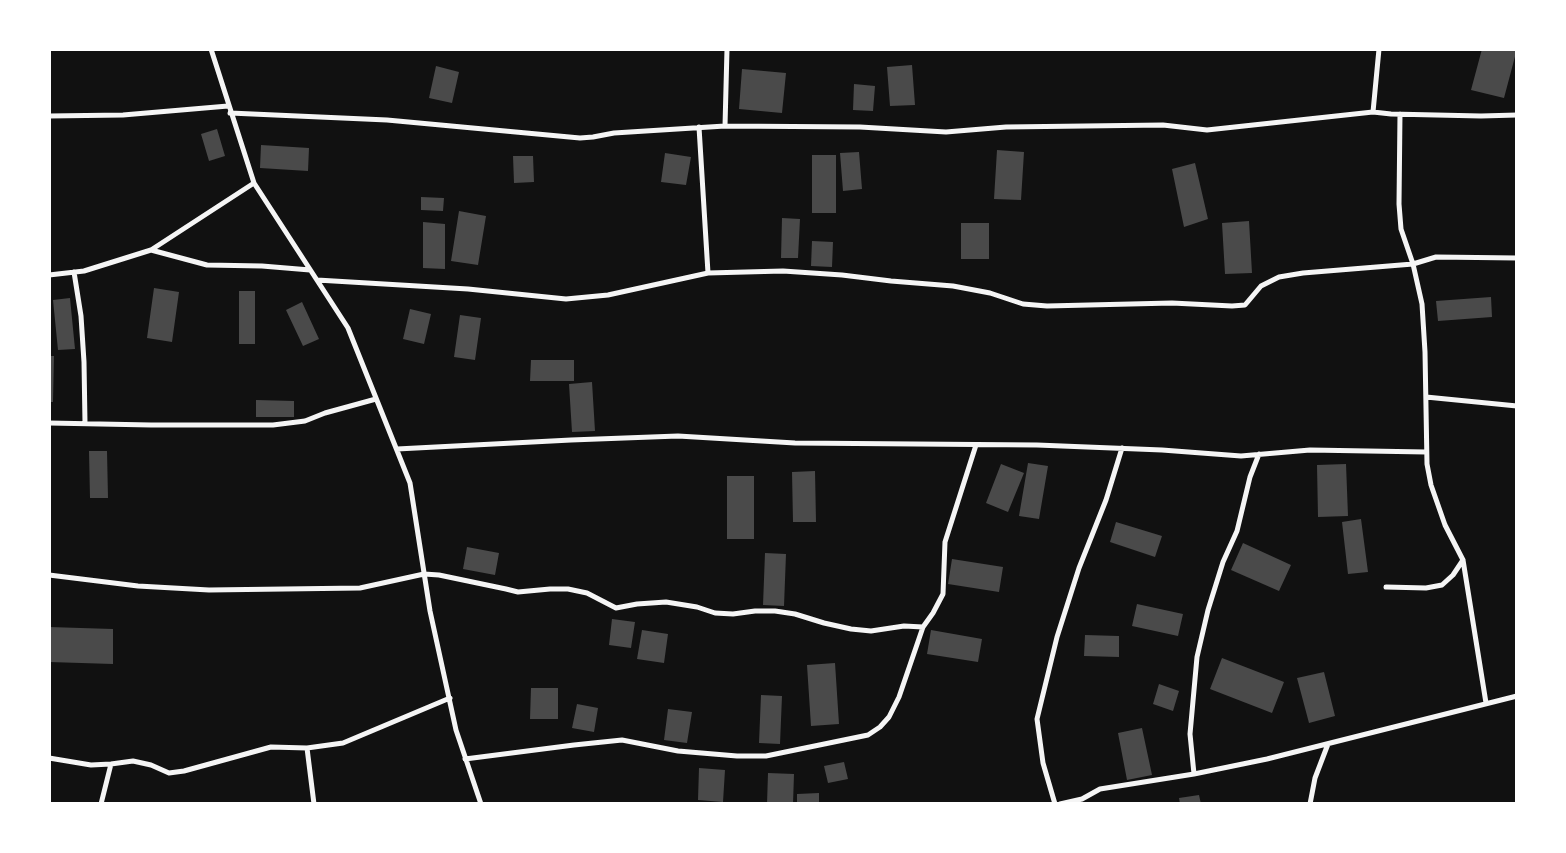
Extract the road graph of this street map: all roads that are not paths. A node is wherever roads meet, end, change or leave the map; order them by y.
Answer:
1 (211, 49) edge
2 (727, 49) edge
3 (1379, 49) edge
4 (228, 106) junction
5 (1373, 112) junction
6 (230, 114) junction
7 (1400, 114) junction
8 (1517, 115) edge
9 (49, 116) edge
10 (725, 126) junction
11 (699, 127) junction
12 (254, 183) junction
13 (151, 250) junction
14 (1517, 258) edge
15 (1413, 264) junction
16 (310, 270) junction
17 (74, 272) junction
18 (708, 273) junction
19 (49, 275) edge
20 (317, 280) junction
21 (1426, 397) junction
22 (376, 399) junction
23 (1517, 406) edge
24 (49, 423) edge
25 (85, 423) junction
26 (975, 445) junction
27 (1122, 448) junction
28 (397, 449) junction
29 (1426, 452) junction
30 (1259, 454) junction
31 (1463, 561) junction
32 (424, 574) junction
33 (49, 575) edge
34 (1386, 587) dead end
35 (923, 627) junction
36 (1517, 696) edge
37 (450, 698) junction
38 (1486, 703) junction
39 (1328, 744) junction
40 (307, 748) junction
41 (49, 758) edge
42 (465, 759) junction
43 (111, 764) junction
44 (1194, 774) junction
45 (101, 804) edge
46 (314, 804) edge
47 (481, 804) edge
48 (1058, 804) edge
49 (1310, 804) edge

1 - 4 street
2 - 10 street
3 - 5 street
4 - 6 street
4 - 9 street
5 - 7 street
5 - 10 street
6 - 11 street
6 - 12 street
7 - 8 street
7 - 15 street
10 - 11 street
11 - 18 street
12 - 13 street
12 - 16 street
13 - 16 street
13 - 17 street
14 - 15 street
15 - 18 street
15 - 21 street
16 - 20 street
17 - 19 street
17 - 25 street
18 - 20 street
20 - 22 street
21 - 23 street
21 - 29 street
22 - 25 street
22 - 28 street
24 - 25 street
26 - 27 street
26 - 28 street
26 - 35 street
27 - 30 street
27 - 48 street
28 - 32 street
29 - 30 street
29 - 31 street
30 - 44 street
31 - 34 street
31 - 38 street
32 - 33 street
32 - 35 street
32 - 37 street
35 - 42 street
36 - 38 street
37 - 40 street
37 - 42 street
38 - 39 street
39 - 44 street
39 - 49 street
40 - 43 street
40 - 46 street
41 - 43 street
42 - 47 street
43 - 45 street
44 - 48 street

